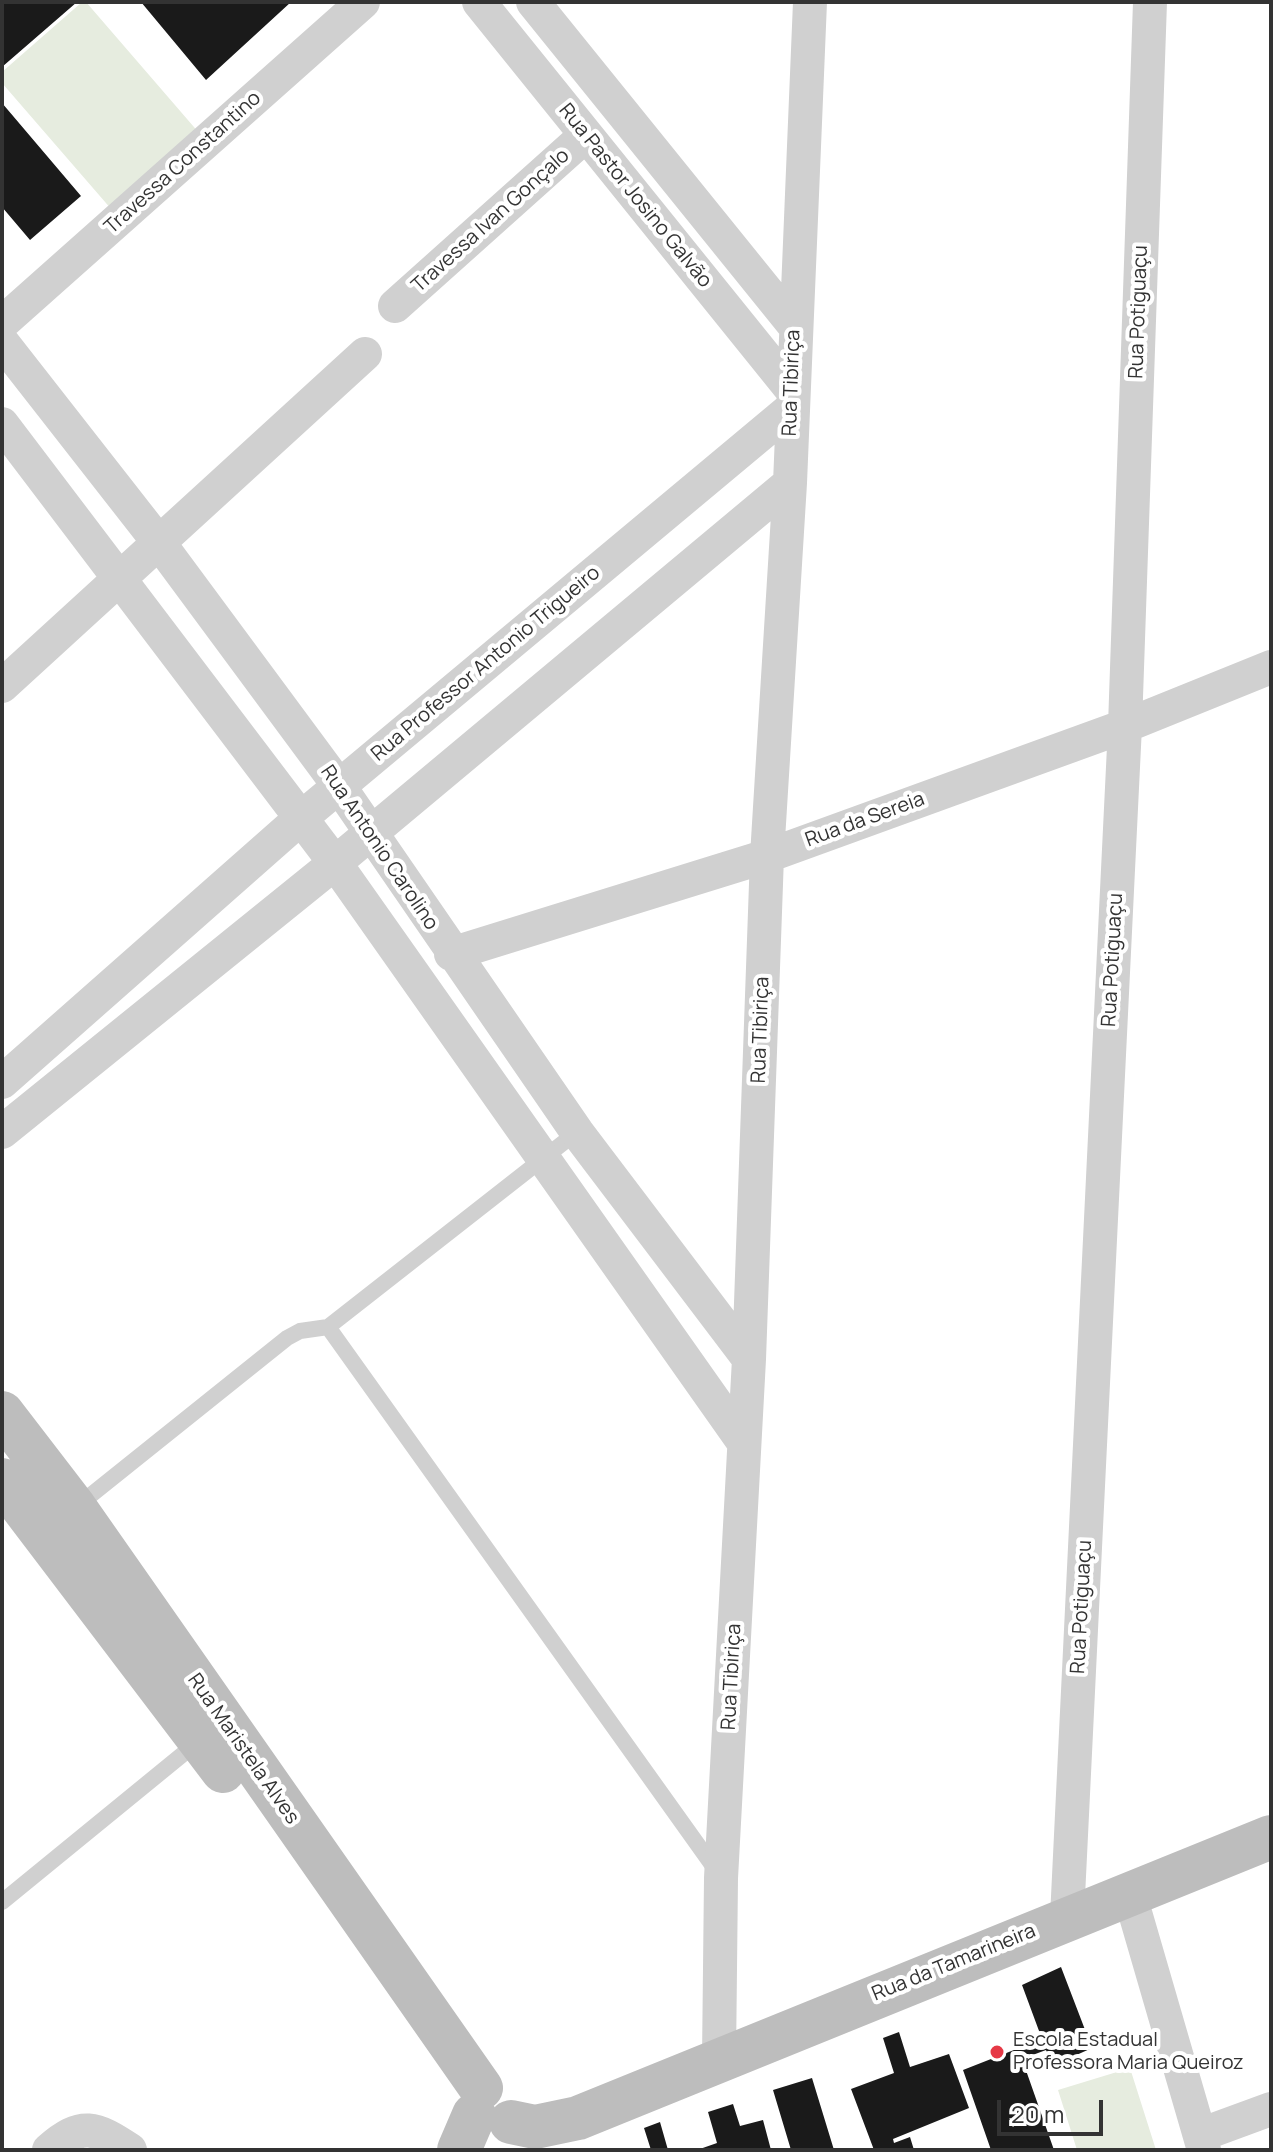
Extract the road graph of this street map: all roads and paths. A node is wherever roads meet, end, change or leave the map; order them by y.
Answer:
1 (363, 2) edge
2 (479, 2) edge
3 (533, 2) edge
4 (810, 2) edge
5 (1150, 2) edge
6 (586, 135) junction
7 (395, 306) dead end
8 (2, 323) edge
9 (794, 325) junction
10 (2, 342) edge
11 (365, 354) dead end
12 (792, 399) junction
13 (2, 424) edge
14 (790, 483) junction
15 (160, 544) junction
16 (121, 580) junction
17 (1271, 667) edge
18 (2, 686) edge
19 (1125, 726) junction
20 (339, 786) junction
21 (301, 818) junction
22 (371, 832) junction
23 (767, 856) junction
24 (335, 863) junction
25 (451, 954) junction
26 (2, 1082) edge
27 (2, 1132) edge
28 (577, 1132) junction
29 (541, 1159) junction
30 (328, 1327) junction
31 (749, 1359) junction
32 (2, 1413) edge
33 (744, 1443) junction
34 (2, 1480) edge
35 (75, 1508) junction
36 (200, 1740) junction
37 (1271, 1837) edge
38 (721, 1878) junction
39 (1129, 1892) junction
40 (2, 1902) edge
41 (1067, 1917) junction
42 (719, 2059) junction
43 (1271, 2109) edge
44 (490, 2121) edge
45 (1202, 2142) edge
46 (49, 2150) edge
47 (130, 2150) edge

1 - 8 street, Travessa Constantino
2 - 6 street, Rua Pastor Josino Galvão
3 - 9 street
4 - 9 street, Rua Tibiriça
5 - 19 street, Rua Potiguaçu
6 - 7 street, Travessa Ivan Gonçalo
6 - 12 street, Rua Pastor Josino Galvão
9 - 12 street, Rua Tibiriça
10 - 15 street, Rua Antonio Carolino
11 - 15 street
12 - 14 street, Rua Tibiriça
12 - 20 street, Rua Professor Antonio Trigueiro
13 - 16 street
14 - 22 street
14 - 23 street, Rua Tibiriça
15 - 16 street
15 - 20 street, Rua Antonio Carolino
16 - 18 street
16 - 21 street
17 - 19 street, Rua da Sereia
19 - 23 street, Rua da Sereia
19 - 41 street, Rua Potiguaçu
20 - 21 street, Rua Professor Antonio Trigueiro
20 - 22 street, Rua Antonio Carolino
21 - 24 street
21 - 26 street, Rua Professor Antonio Trigueiro
22 - 24 street
22 - 25 street, Rua Antonio Carolino
23 - 25 street, Rua da Sereia
23 - 31 street, Rua Tibiriça
24 - 27 street
24 - 29 street
25 - 28 street, Rua Antonio Carolino
28 - 29 lane
28 - 31 street, Rua Antonio Carolino
29 - 30 lane
29 - 33 street
30 - 35 lane
30 - 38 lane
31 - 33 street, Rua Tibiriça
32 - 35 street, Rua Maristela Alves
33 - 38 street, Rua Tibiriça
34 - 36 street, Rua Maristela Alves
35 - 44 street, Rua Maristela Alves
36 - 40 lane
36 - 44 street, Rua Maristela Alves
37 - 39 street, Rua da Tamarineira
38 - 42 street, Rua Tibiriça
39 - 41 street, Rua da Tamarineira
39 - 45 street
41 - 42 street, Rua da Tamarineira
42 - 44 street, Rua da Tamarineira
43 - 45 street
46 - 47 street

